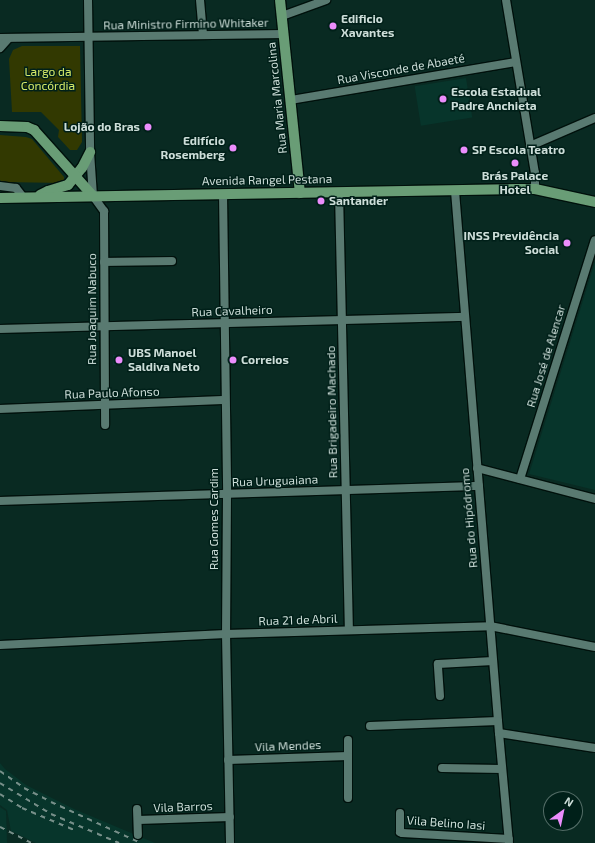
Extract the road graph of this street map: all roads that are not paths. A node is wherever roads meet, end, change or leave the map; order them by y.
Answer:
1 (88, 0) edge
2 (200, 0) edge
3 (280, 0) edge
4 (326, 0) edge
5 (506, 0) edge
6 (282, 16) junction
7 (284, 34) junction
8 (203, 35) junction
9 (0, 38) edge
10 (9, 38) junction
11 (89, 38) junction
12 (0, 48) edge
13 (515, 62) junction
14 (291, 100) junction
15 (595, 118) edge
16 (0, 126) edge
17 (530, 146) junction
18 (90, 152) junction
19 (76, 177) junction
20 (0, 186) edge
21 (534, 189) junction
22 (455, 191) junction
23 (300, 193) junction
24 (339, 193) junction
25 (223, 194) junction
26 (93, 196) junction
27 (22, 197) junction
28 (37, 197) junction
29 (0, 198) edge
30 (595, 202) edge
31 (595, 240) edge
32 (172, 261) dead end
33 (104, 262) junction
34 (464, 317) junction
35 (342, 320) junction
36 (225, 323) junction
37 (104, 326) junction
38 (0, 329) edge
39 (225, 400) junction
40 (105, 406) junction
41 (0, 409) edge
42 (105, 425) dead end
43 (477, 468) junction
44 (520, 479) junction
45 (479, 486) junction
46 (346, 490) junction
47 (227, 495) junction
48 (595, 498) edge
49 (0, 501) edge
50 (490, 626) junction
51 (349, 630) junction
52 (226, 634) junction
53 (0, 645) edge
54 (595, 647) edge
55 (493, 661) junction
56 (440, 696) dead end
57 (498, 722) junction
58 (370, 726) dead end
59 (499, 733) junction
60 (348, 740) dead end
61 (595, 748) edge
62 (348, 756) junction
63 (228, 760) junction
64 (442, 768) dead end
65 (502, 769) junction
66 (348, 798) dead end
67 (138, 809) dead end
68 (400, 813) dead end
69 (230, 817) junction
70 (138, 820) junction
71 (138, 835) dead end
72 (509, 841) edge
73 (230, 843) edge

1 - 11 street
2 - 8 street
3 - 6 main road, Rua Maria Marcolina
4 - 6 street
5 - 13 street
6 - 7 main road, Rua Maria Marcolina
7 - 8 street, Rua Ministro Firmino Whitaker
7 - 14 main road, Rua Maria Marcolina
8 - 11 street, Rua Ministro Firmino Whitaker
9 - 10 street
10 - 11 street
10 - 12 street
11 - 18 street
13 - 14 street, Rua Visconde de Abaeté
13 - 17 street
14 - 23 main road, Rua Maria Marcolina
15 - 17 street
16 - 19 main road
17 - 21 street
18 - 19 main road
18 - 26 street
19 - 26 main road
19 - 28 main road
20 - 27 street
21 - 22 main road, Avenida Rangel Pestana
21 - 30 main road, Avenida Rangel Pestana
22 - 24 main road, Avenida Rangel Pestana
22 - 34 street, Rua do Hipódromo
23 - 24 main road, Avenida Rangel Pestana
23 - 25 main road, Avenida Rangel Pestana
24 - 35 street, Rua Brigadeiro Machado
25 - 26 main road, Avenida Rangel Pestana
25 - 36 street, Rua Gomes Cardim
26 - 28 main road, Avenida Rangel Pestana
26 - 33 street, Rua Joaquim Nabuco
27 - 28 main road, Avenida Rangel Pestana
27 - 29 main road, Avenida Rangel Pestana
31 - 44 street, Rua José de Alencar
32 - 33 street
33 - 37 street, Rua Joaquim Nabuco
34 - 35 street, Rua Cavalheiro
34 - 43 street, Rua do Hipódromo
35 - 36 street, Rua Cavalheiro
35 - 46 street, Rua Brigadeiro Machado
36 - 37 street, Rua Cavalheiro
36 - 39 street, Rua Gomes Cardim
37 - 38 street, Rua Cavalheiro
37 - 40 street, Rua Joaquim Nabuco
39 - 40 street, Rua Paulo Afonso
39 - 47 street, Rua Gomes Cardim
40 - 41 street, Rua Paulo Afonso
40 - 42 street, Rua Joaquim Nabuco
43 - 44 street
43 - 45 street, Rua do Hipódromo
44 - 48 street
45 - 46 street, Rua Uruguaiana
45 - 50 street, Rua do Hipódromo
46 - 47 street, Rua Uruguaiana
46 - 51 street, Rua Brigadeiro Machado
47 - 49 street, Rua Uruguaiana
47 - 52 street, Rua Gomes Cardim
50 - 51 street, Rua 21 de Abril
50 - 54 street, Rua 21 de Abril
50 - 55 street, Rua do Hipódromo
51 - 52 street, Rua 21 de Abril
52 - 53 street, Rua 21 de Abril
52 - 63 street, Rua Gomes Cardim
55 - 56 street
55 - 57 street, Rua do Hipódromo
57 - 58 street
57 - 59 street, Rua do Hipódromo
59 - 61 street
59 - 65 street, Rua do Hipódromo
60 - 62 street
62 - 63 street, Vila Mendes
62 - 66 street
63 - 69 street, Rua Gomes Cardim
64 - 65 street
65 - 72 street, Rua do Hipódromo
67 - 70 street
68 - 72 street, Vila Belino Iasi
69 - 70 street, Vila Barros
69 - 73 street, Rua Gomes Cardim
70 - 71 street

